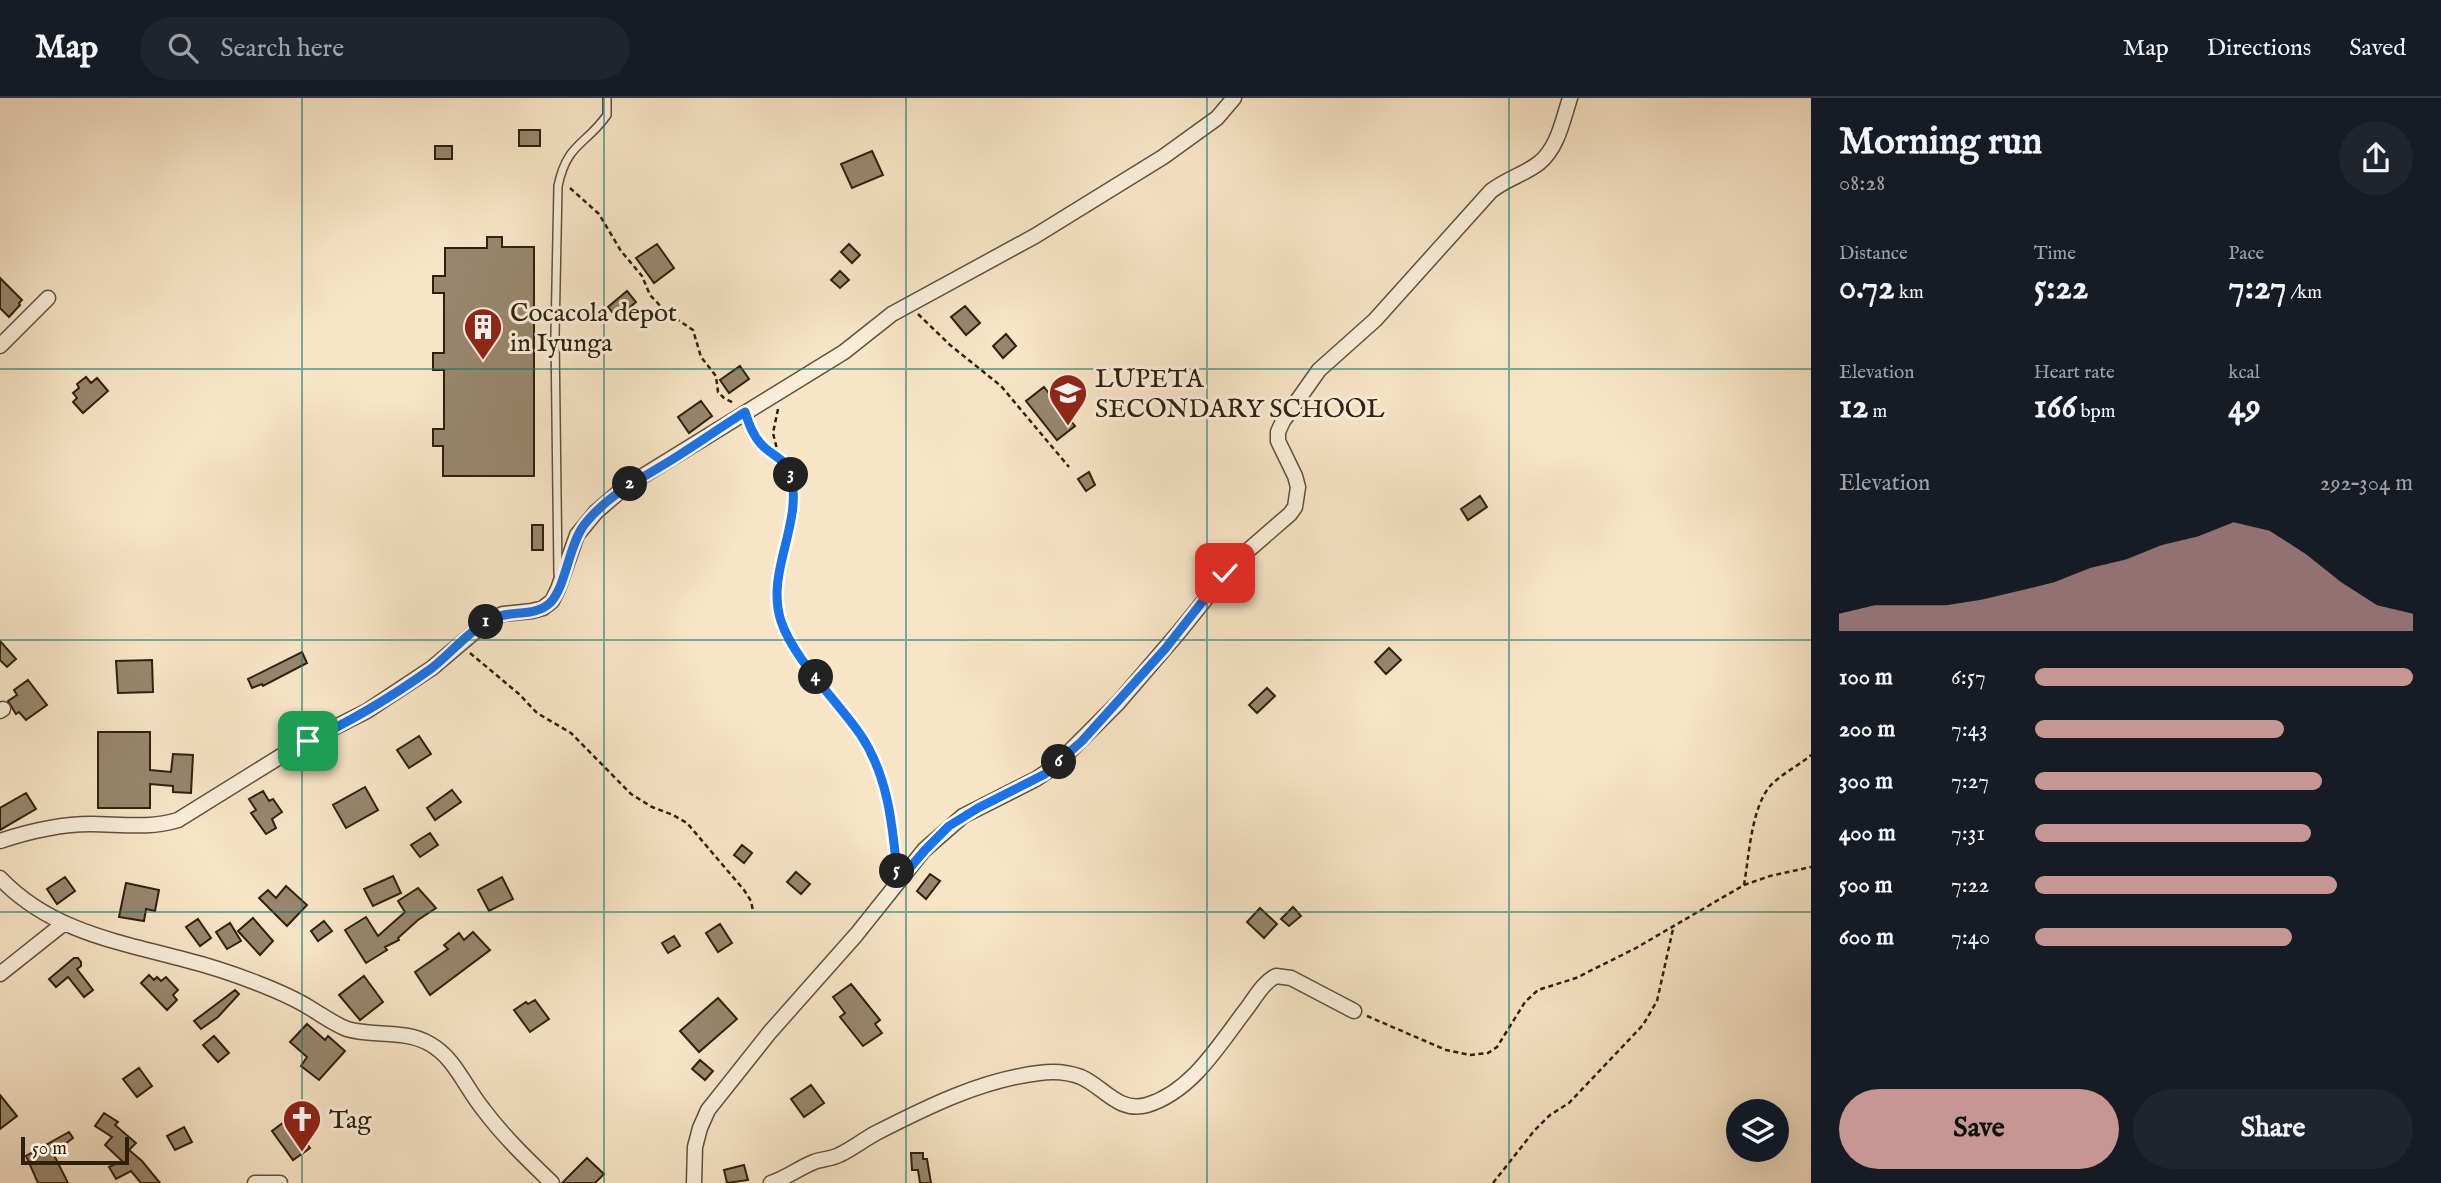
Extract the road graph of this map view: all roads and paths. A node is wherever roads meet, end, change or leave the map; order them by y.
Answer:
1 (607, 98) edge
2 (1234, 98) edge
3 (1570, 98) edge
4 (559, 179) junction
5 (48, 298) dead end
6 (911, 303) junction
7 (0, 345) edge
8 (784, 388) junction
9 (745, 412) junction
10 (779, 457) junction
11 (1069, 467) dead end
12 (558, 589) junction
13 (460, 644) junction
14 (1811, 755) edge
15 (0, 841) edge
16 (1811, 867) edge
17 (0, 878) edge
18 (898, 882) junction
19 (1744, 885) junction
20 (753, 911) dead end
21 (63, 924) junction
22 (1673, 929) junction
23 (0, 974) edge
24 (1354, 1011) joint
25 (255, 1183) edge
26 (280, 1183) edge
27 (552, 1183) edge
28 (694, 1183) edge
29 (771, 1183) edge
30 (1493, 1183) edge

1 - 4 lane
2 - 6 street
3 - 18 street
4 - 9 path
4 - 12 lane
5 - 7 street
6 - 8 street
6 - 11 path
8 - 9 street
8 - 10 path
9 - 10 path
9 - 12 street
10 - 18 path
12 - 13 street
13 - 15 street
13 - 20 path
14 - 19 path
16 - 19 path
17 - 21 street
18 - 28 street
19 - 22 path
21 - 23 street
21 - 27 street
22 - 24 path
22 - 30 path
24 - 29 street
25 - 26 street

